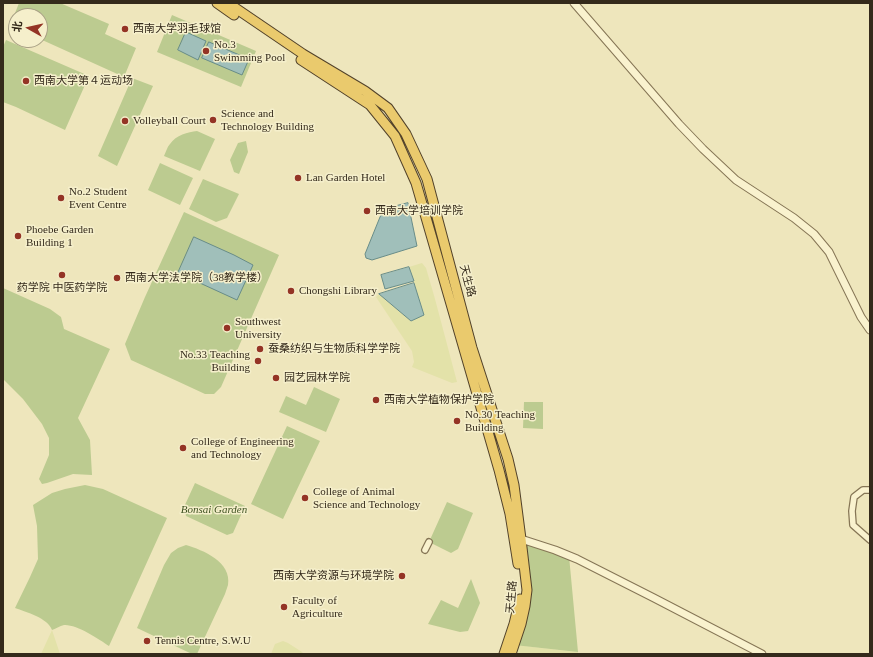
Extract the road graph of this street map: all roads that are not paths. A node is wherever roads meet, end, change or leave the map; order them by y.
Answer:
1 (217, 3) edge
2 (228, 3) edge
3 (574, 3) edge
4 (870, 330) edge
5 (870, 490) edge
6 (521, 539) junction
7 (870, 540) edge
8 (428, 542) dead end
9 (425, 550) dead end
10 (504, 654) edge
11 (511, 654) edge
12 (761, 654) edge

1 - 10 highway, 天生路
2 - 6 highway, 天生路
3 - 4 street
5 - 7 street
6 - 11 highway, 天生路
6 - 12 street
8 - 9 street

